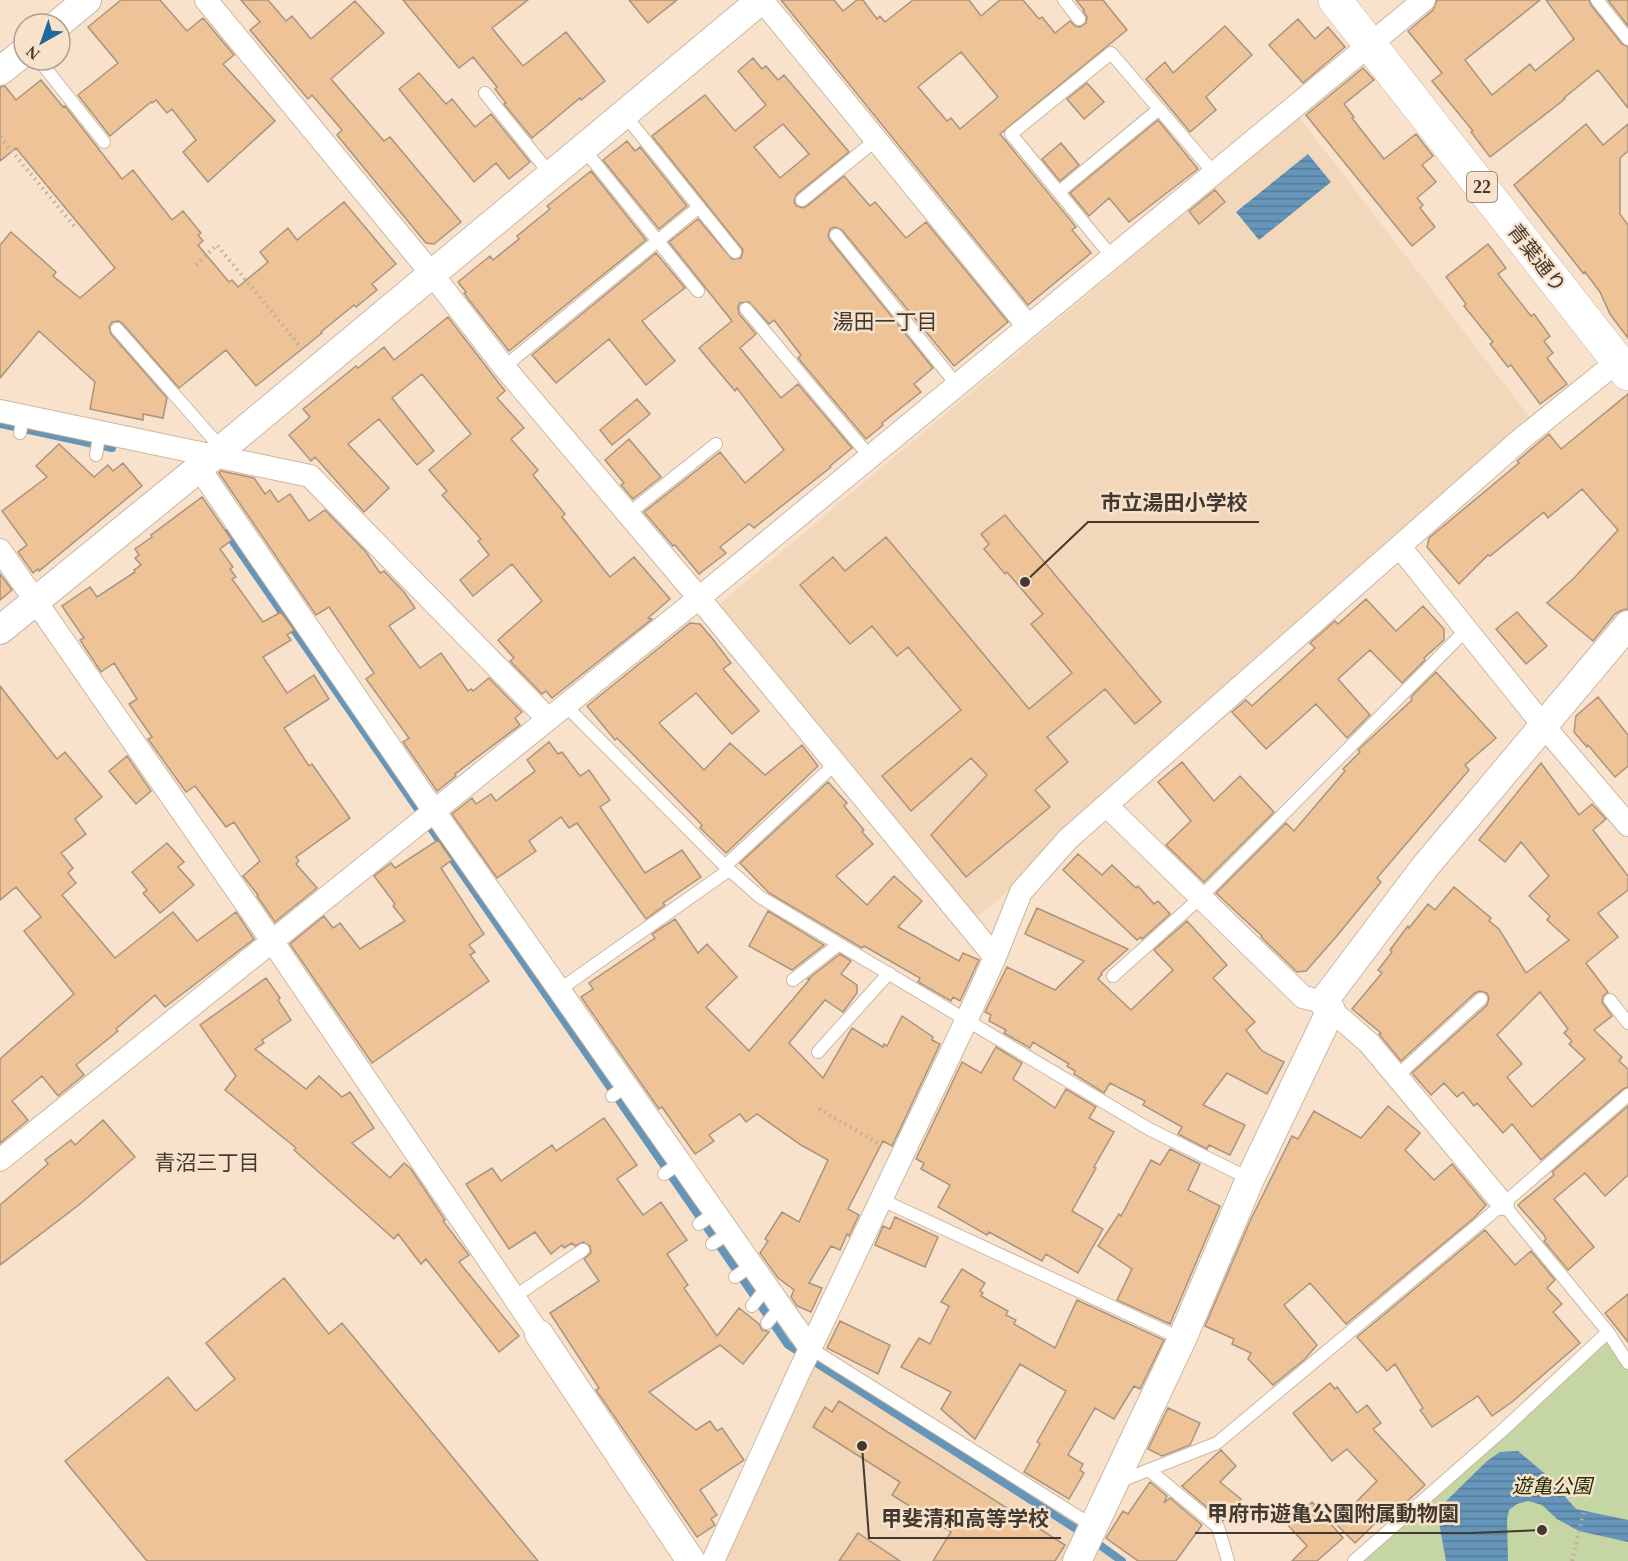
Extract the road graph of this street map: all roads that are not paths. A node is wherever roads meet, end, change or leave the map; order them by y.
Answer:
1 (87, 0) edge
2 (206, 0) edge
3 (761, 0) edge
4 (1064, 0) edge
5 (1335, 0) edge
6 (1425, 0) edge
7 (1597, 0) edge
8 (72, 12) edge
9 (1079, 19) dead end
10 (1628, 39) edge
11 (1370, 44) junction
12 (12, 62) edge
13 (0, 71) edge
14 (49, 72) edge
15 (485, 93) dead end
16 (1159, 109) junction
17 (624, 114) junction
18 (876, 140) junction
19 (104, 142) dead end
20 (583, 148) junction
21 (1214, 173) junction
22 (551, 175) junction
23 (1059, 192) junction
24 (802, 200) dead end
25 (699, 207) junction
26 (836, 235) dead end
27 (658, 241) junction
28 (735, 252) dead end
29 (1112, 257) junction
30 (432, 274) junction
31 (698, 291) dead end
32 (746, 309) dead end
33 (1028, 326) junction
34 (117, 329) dead end
35 (1624, 362) edge
36 (504, 367) junction
37 (957, 385) junction
38 (0, 411) edge
39 (99, 435) junction
40 (716, 444) dead end
41 (96, 455) dead end
42 (212, 457) junction
43 (870, 458) junction
44 (628, 514) junction
45 (1400, 547) junction
46 (0, 550) edge
47 (699, 598) junction
48 (36, 601) junction
49 (1628, 625) edge
50 (0, 630) edge
51 (1466, 630) junction
52 (556, 712) junction
53 (1543, 725) junction
54 (835, 764) junction
55 (1107, 806) junction
56 (428, 815) junction
57 (1628, 825) edge
58 (727, 868) junction
59 (1200, 898) junction
60 (272, 941) junction
61 (839, 944) junction
62 (995, 957) junction
63 (889, 973) junction
64 (1113, 976) dead end
65 (793, 980) dead end
66 (559, 990) junction
67 (1481, 999) dead end
68 (1610, 1000) dead end
69 (1327, 1006) junction
70 (967, 1019) junction
71 (1628, 1023) edge
72 (818, 1052) dead end
73 (1397, 1076) junction
74 (1628, 1095) edge
75 (0, 1160) edge
76 (1250, 1179) junction
77 (882, 1200) junction
78 (1503, 1204) junction
79 (583, 1250) dead end
80 (764, 1291) junction
81 (514, 1297) junction
82 (752, 1306) dead end
83 (1608, 1332) junction
84 (539, 1334) joint
85 (1182, 1339) junction
86 (810, 1349) junction
87 (1628, 1363) edge
88 (1149, 1470) junction
89 (1112, 1484) junction
90 (1086, 1540) edge
91 (691, 1561) edge
92 (713, 1561) edge
93 (1228, 1561) edge
94 (1354, 1561) edge

1 - 8 street
2 - 30 street
3 - 17 street
3 - 18 street
4 - 9 lane
5 - 11 main road, 青葉通り / 22
6 - 11 street
7 - 10 lane
11 - 21 street
11 - 35 main road, 青葉通り / 22
12 - 13 street
14 - 19 lane
15 - 22 lane
16 - 21 lane
16 - 23 lane
16 - 23 lane
17 - 20 street
17 - 25 lane
18 - 24 lane
18 - 33 street
20 - 22 street
20 - 27 lane
21 - 29 street
22 - 30 street
23 - 29 lane
25 - 27 lane
25 - 28 lane
26 - 37 lane
27 - 31 lane
27 - 36 lane
29 - 33 street
30 - 36 street
30 - 42 street
32 - 43 lane
33 - 37 street
34 - 42 lane
35 - 45 street
36 - 44 street
37 - 43 street
38 - 39 street
39 - 41 lane
39 - 42 street
40 - 44 lane
42 - 48 street
42 - 52 street
42 - 56 street
43 - 47 street
44 - 47 street
45 - 51 street
45 - 55 street
46 - 48 street
47 - 52 street
47 - 54 street
48 - 50 street
48 - 60 street
49 - 53 street
51 - 53 street
51 - 59 lane
52 - 56 street
52 - 58 lane
53 - 57 street
53 - 69 street
54 - 58 lane
54 - 62 street
55 - 59 street
55 - 62 street
56 - 60 street
56 - 66 street
58 - 61 lane
58 - 66 lane
59 - 64 lane
59 - 69 street
60 - 75 street
60 - 81 street
61 - 63 lane
61 - 65 lane
62 - 70 street
63 - 70 lane
63 - 72 lane
66 - 80 street
67 - 73 lane
68 - 71 lane
69 - 73 street
69 - 76 street
70 - 76 lane
70 - 77 street
73 - 78 street
74 - 78 lane
76 - 85 street
77 - 85 lane
77 - 86 street
78 - 83 lane
78 - 88 lane
79 - 81 lane
80 - 82 lane
80 - 86 street
81 - 84 street
83 - 87 lane
83 - 94 lane
84 - 91 street
85 - 89 street
86 - 90 lane
86 - 92 street
88 - 89 lane
88 - 93 lane
89 - 90 street

